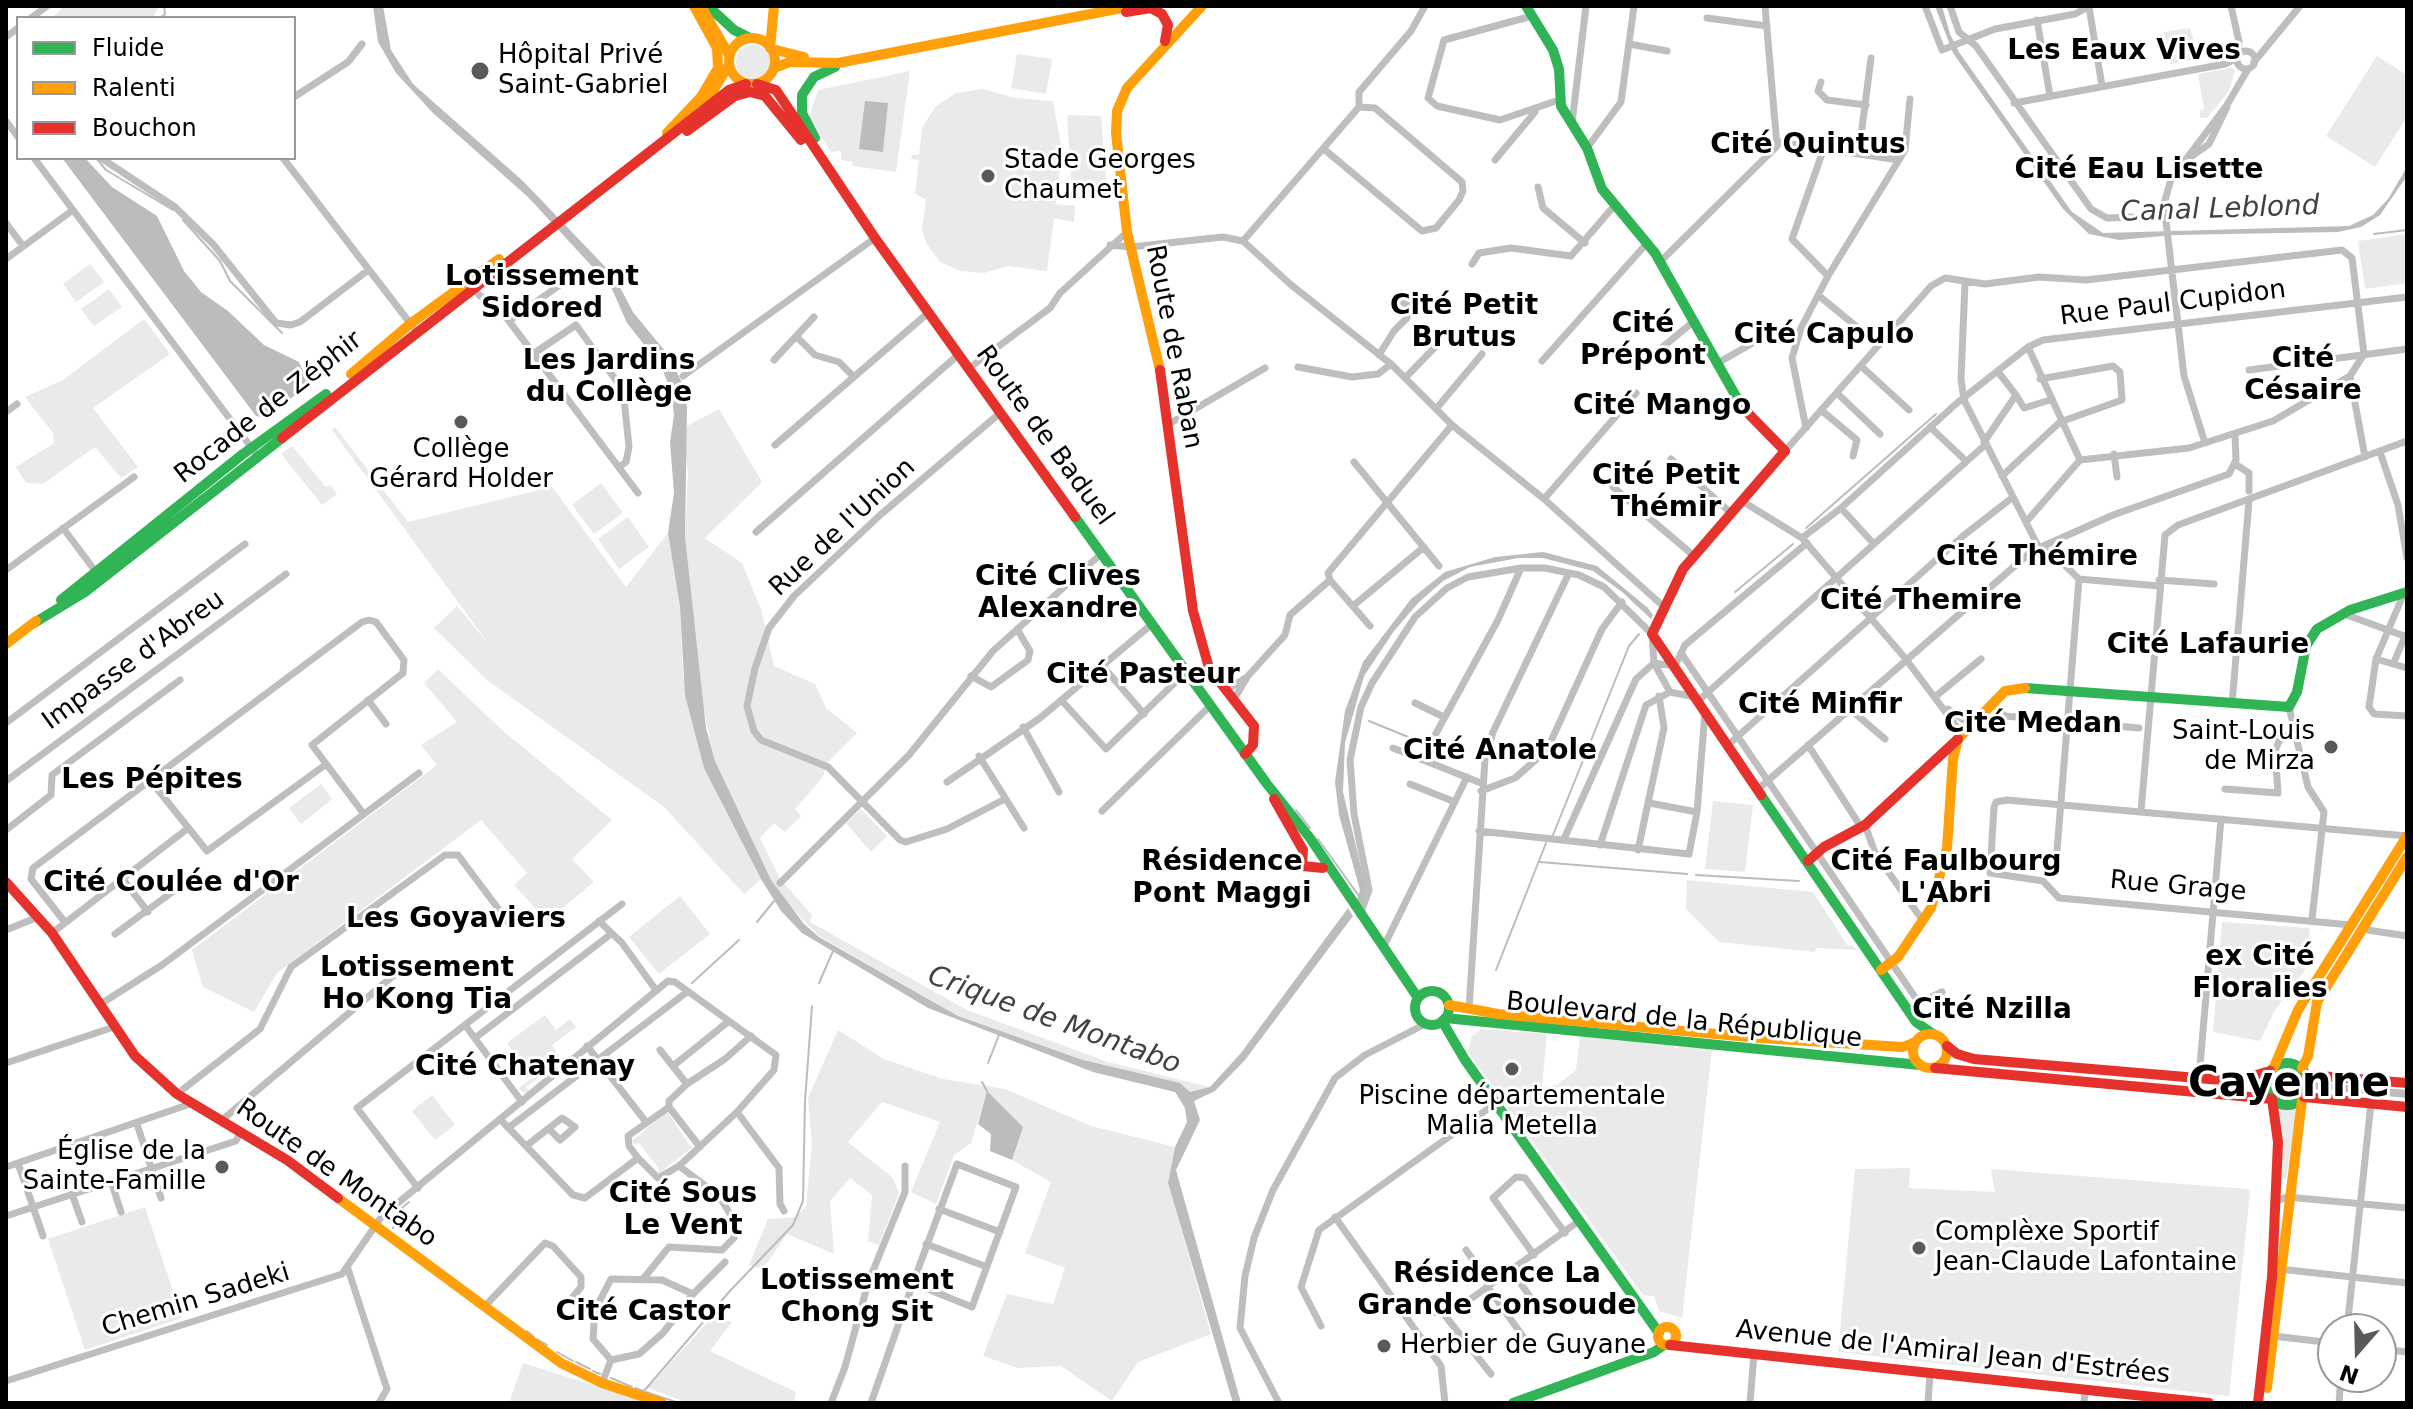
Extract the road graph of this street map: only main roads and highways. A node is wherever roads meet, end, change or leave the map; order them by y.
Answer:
1 (694, 6) edge
2 (701, 6) edge
3 (708, 6) edge
4 (772, 6) edge
5 (1132, 6) edge
6 (1202, 6) edge
7 (1529, 11) edge
8 (1106, 12) junction
9 (752, 38) junction
10 (1163, 47) junction
11 (771, 49) junction
12 (907, 49) junction
13 (729, 60) junction
14 (850, 60) junction
15 (774, 70) junction
16 (752, 84) junction
17 (689, 122) junction
18 (652, 150) junction
19 (843, 191) junction
20 (254, 451) junction
21 (2406, 593) edge
22 (34, 623) junction
23 (6, 644) edge
24 (1960, 736) junction
25 (1942, 751) junction
26 (1245, 754) junction
27 (1953, 759) junction
28 (1267, 784) junction
29 (1274, 799) junction
30 (2407, 836) edge
31 (1811, 857) junction
32 (2407, 857) edge
33 (1323, 868) junction
34 (6, 882) edge
35 (1351, 902) junction
36 (2356, 927) junction
37 (1881, 970) junction
38 (1423, 995) junction
39 (1449, 1005) junction
40 (1434, 1021) junction
41 (1917, 1024) junction
42 (1933, 1034) junction
43 (1916, 1041) junction
44 (1947, 1046) junction
45 (1920, 1065) junction
46 (1935, 1068) junction
47 (2306, 1074) junction
48 (2269, 1075) junction
49 (2407, 1083) edge
50 (2304, 1097) junction
51 (2272, 1099) junction
52 (2407, 1107) edge
53 (2277, 1268) junction
54 (1666, 1338) junction
55 (662, 1403) edge
56 (1513, 1403) edge
57 (2209, 1403) edge
58 (2258, 1403) edge
59 (2265, 1403) edge

1 - 18 main road
2 - 13 main road
3 - 9 main road
4 - 9 main road
4 - 11 main road
5 - 8 main road
6 - 10 main road, Route de Raban
7 - 31 main road
8 - 10 main road
8 - 12 main road
9 - 11 main road
9 - 13 main road
10 - 26 main road, Route de Raban
11 - 14 main road
11 - 15 main road
12 - 14 main road
12 - 19 main road
13 - 16 main road
13 - 17 main road, Rocade de Zéphir
14 - 15 main road
15 - 16 main road
15 - 19 main road, Route de Baduel
16 - 17 main road, Rocade de Zéphir
16 - 19 main road, Route de Baduel
17 - 18 main road, Rocade de Zéphir
18 - 19 main road
18 - 20 main road, Rocade de Zéphir
19 - 26 main road, Route de Baduel
20 - 22 main road, Rocade de Zéphir
20 - 22 main road, Rocade de Zéphir
21 - 24 main road
22 - 23 main road, Rocade de Zéphir
24 - 25 main road
24 - 27 main road
25 - 27 main road
25 - 31 main road
26 - 28 main road, Route de Baduel
27 - 37 main road
28 - 29 main road, Route de Baduel
28 - 35 main road, Route de Baduel
29 - 33 main road, Route de Baduel
29 - 33 main road
30 - 36 main road
31 - 37 main road
32 - 36 main road
33 - 35 main road, Route de Baduel
34 - 55 main road, Route de Montabo
35 - 38 main road, Route de Baduel
36 - 47 main road
36 - 48 main road
37 - 41 main road
38 - 39 main road, Boulevard de la République
38 - 40 main road
39 - 40 main road
39 - 43 main road, Boulevard de la République
40 - 45 main road, Boulevard de la République
40 - 54 main road, Avenue de l'Amiral Jean d'Estrées
41 - 42 main road
41 - 43 main road
42 - 43 main road
42 - 44 main road
43 - 45 main road
44 - 46 main road
44 - 48 main road
45 - 46 main road
46 - 51 main road
47 - 48 main road
47 - 49 main road
47 - 50 main road
48 - 51 main road
50 - 51 main road
50 - 52 main road
50 - 53 main road
51 - 53 main road
53 - 58 main road
53 - 59 main road
54 - 56 main road
54 - 57 main road, Avenue de l'Amiral Jean d'Estrées

